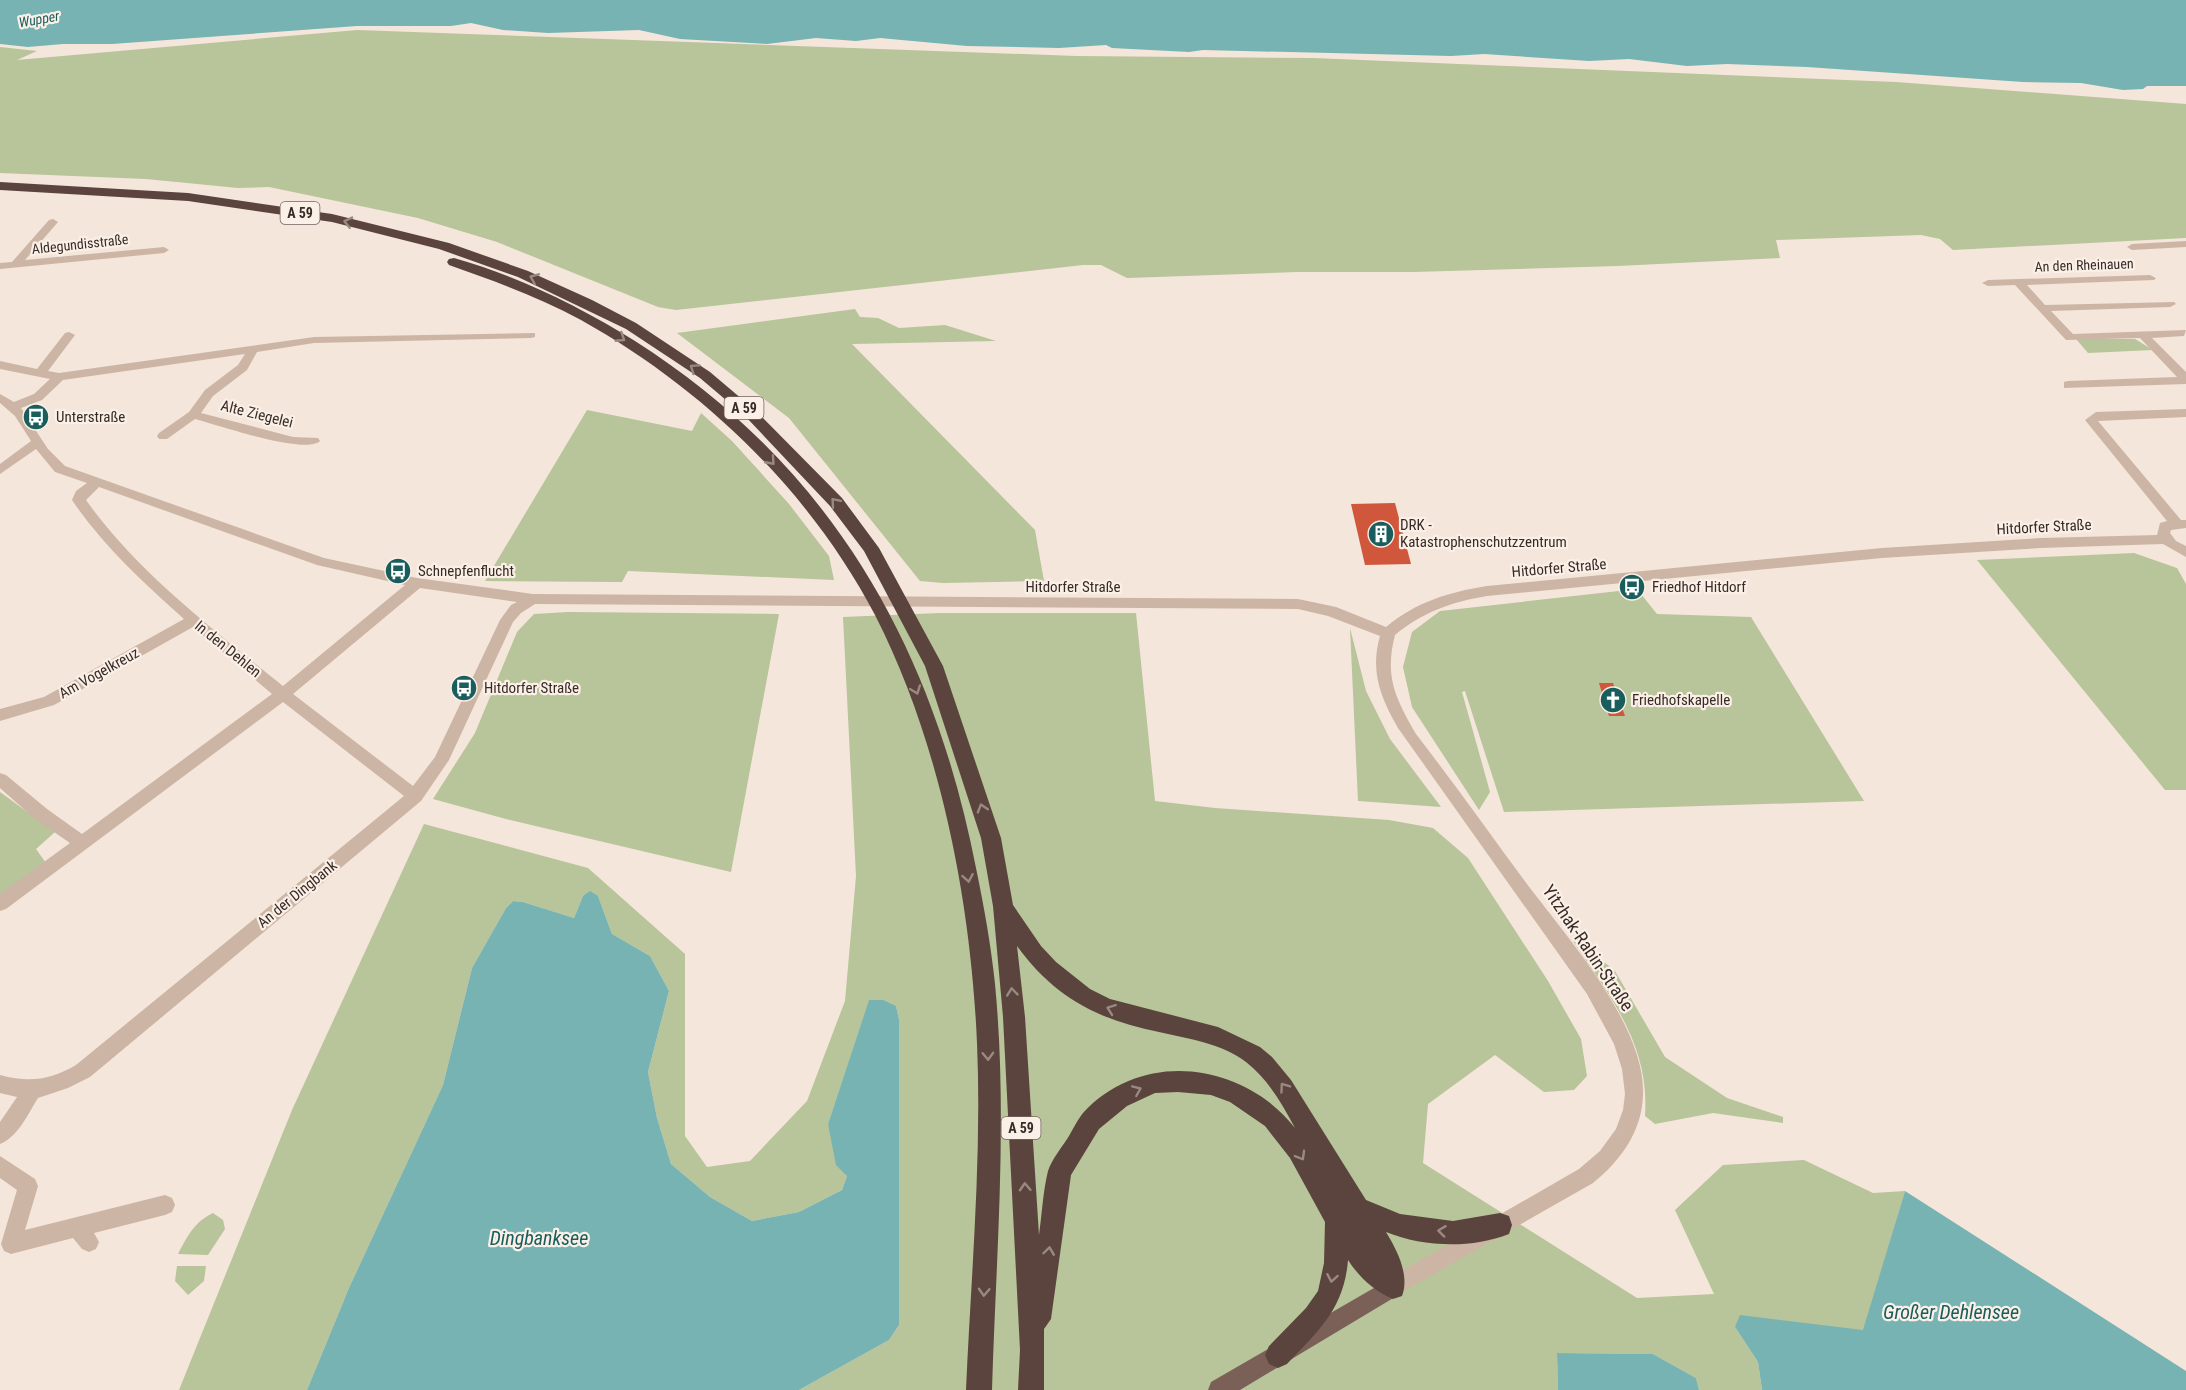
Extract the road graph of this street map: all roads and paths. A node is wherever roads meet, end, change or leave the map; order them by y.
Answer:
1 (0, 186) edge
2 (0, 196) edge
3 (52, 222) dead end
4 (2186, 244) edge
5 (2132, 247) dead end
6 (164, 250) dead end
7 (5, 266) edge
8 (2150, 278) dead end
9 (1988, 283) dead end
10 (2019, 283) junction
11 (2170, 304) dead end
12 (2043, 308) junction
13 (2184, 333) dead end
14 (69, 335) dead end
15 (531, 335) dead end
16 (2143, 335) junction
17 (254, 347) junction
18 (0, 365) edge
19 (41, 372) junction
20 (59, 377) junction
21 (2186, 379) edge
22 (2068, 385) dead end
23 (0, 398) edge
24 (15, 406) junction
25 (2186, 413) edge
26 (193, 415) junction
27 (163, 436) dead end
28 (314, 441) dead end
29 (37, 442) junction
30 (0, 470) edge
31 (98, 482) junction
32 (2181, 524) edge
33 (2166, 539) junction
34 (2186, 552) edge
35 (417, 583) junction
36 (533, 599) junction
37 (193, 620) junction
38 (1388, 633) junction
39 (283, 694) junction
40 (0, 715) edge
41 (0, 779) edge
42 (415, 796) junction
43 (83, 843) junction
44 (0, 904) edge
45 (1003, 906) junction
46 (0, 1084) edge
47 (32, 1091) junction
48 (0, 1135) edge
49 (0, 1166) edge
50 (165, 1205) dead end
51 (1347, 1214) junction
52 (1500, 1225) junction
53 (5, 1246) edge
54 (1393, 1287) junction
55 (1033, 1350) junction
56 (1278, 1355) junction
57 (979, 1390) edge
58 (1031, 1390) edge
59 (1219, 1390) edge

45 -> 1 highway, A 59
2 -> 57 highway, A 59
3 - 7 street
4 - 5 street
6 - 7 street, Aldegundisstraße
8 - 10 street, An den Rheinauen
9 - 10 street, An den Rheinauen
10 - 12 street, An den Rheinauen
11 - 12 street
12 - 16 street, An den Rheinauen
13 - 16 street, An den Rheinauen
14 - 19 street
15 - 17 street
16 - 21 street
17 - 20 street
17 - 26 street, Alte Ziegelei
18 - 19 street
19 - 20 street
20 - 24 street
21 - 22 street
23 - 24 street
24 - 29 street, Hitdorfer Straße
25 - 32 street
26 - 27 street, Alte Ziegelei
26 - 28 street, Alte Ziegelei
29 - 30 street
29 - 31 street, Hitdorfer Straße
31 - 35 street, Hitdorfer Straße
31 - 37 street, In den Dehlen
32 - 33 street
33 - 34 street
33 - 38 street, Hitdorfer Straße
35 - 36 street, Hitdorfer Straße
35 - 39 street
36 - 38 street, Hitdorfer Straße
36 - 42 street, An der Dingbank
37 - 39 street, In den Dehlen
37 - 40 street, Am Vogelkreuz
38 - 52 street, Yitzhak-Rabin-Straße
39 - 42 street, In den Dehlen
39 - 43 street
41 - 43 street
42 - 47 street, An der Dingbank
43 - 44 street
51 -> 45 highway
55 -> 45 highway, A 59
46 - 47 street
47 - 48 street
49 - 53 street
50 - 53 street
52 -> 51 highway
51 - 54 highway
55 -> 51 highway
51 -> 56 highway
52 - 54 street, Yitzhak-Rabin-Straße
54 - 56 main road, Yitzhak-Rabin-Straße
55 - 58 highway, A 59
56 - 59 main road, Yitzhak-Rabin-Straße

